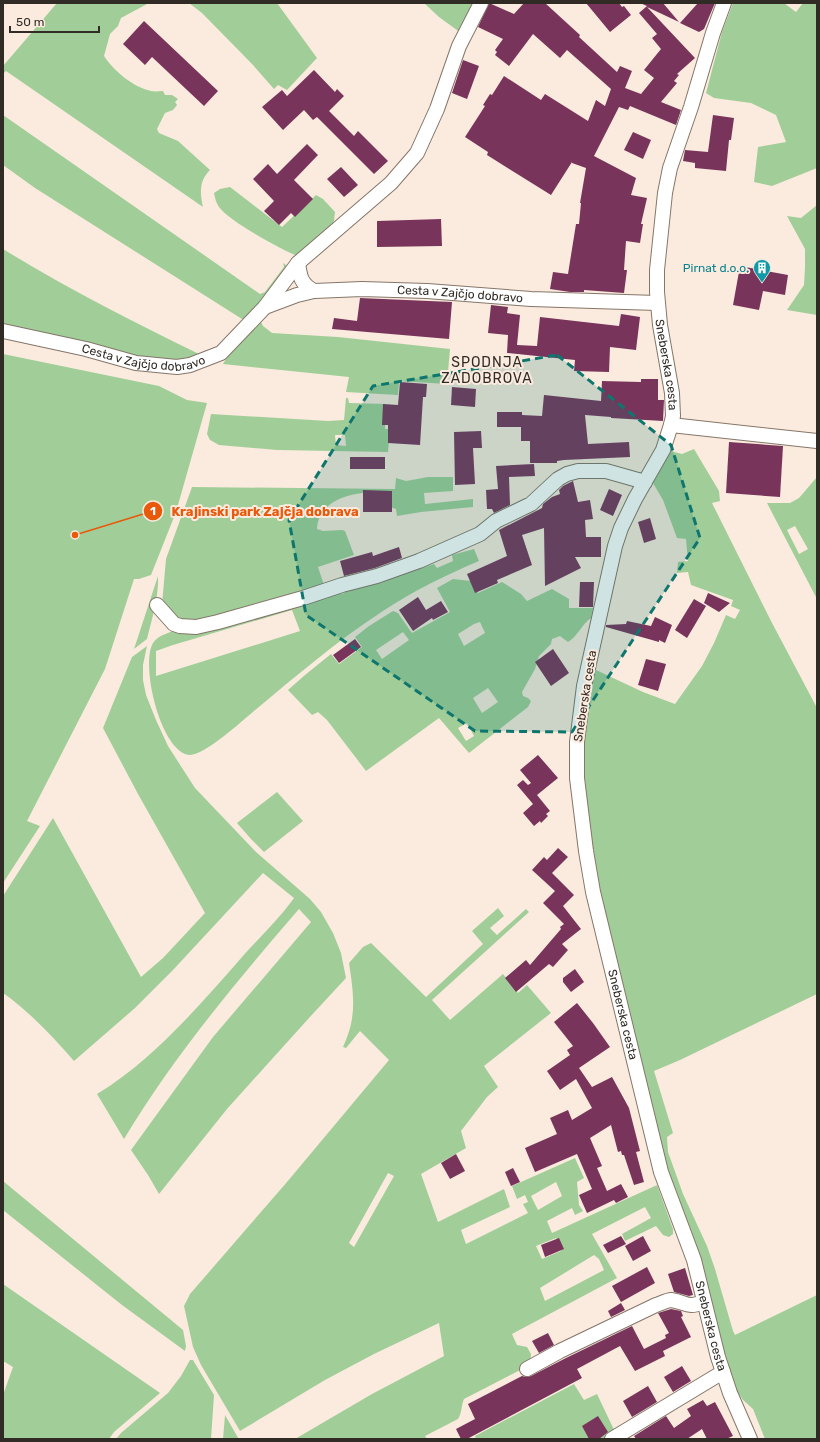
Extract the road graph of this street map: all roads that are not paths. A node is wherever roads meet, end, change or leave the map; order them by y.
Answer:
1 (481, 3) edge
2 (724, 3) edge
3 (298, 263) junction
4 (314, 291) junction
5 (657, 303) junction
6 (265, 307) junction
7 (3, 330) edge
8 (671, 425) junction
9 (817, 441) edge
10 (645, 482) junction
11 (157, 605) dead end
12 (703, 1302) junction
13 (527, 1369) dead end
14 (723, 1372) junction
15 (612, 1439) edge
16 (750, 1439) edge

1 - 3 street, Cesta v Zajčjo dobravo
2 - 5 street, Sneberska cesta
3 - 4 street
3 - 6 street, Cesta v Zajčjo dobravo
4 - 5 street, Cesta v Zajčjo dobravo
4 - 6 street, Cesta v Zajčjo dobravo
5 - 8 street, Sneberska cesta
6 - 7 street, Cesta v Zajčjo dobravo
8 - 9 street
8 - 10 street, Sneberska cesta
10 - 11 street
10 - 12 street, Sneberska cesta
12 - 13 street
12 - 14 street, Sneberska cesta
14 - 15 street
14 - 16 street, Sneberska cesta

